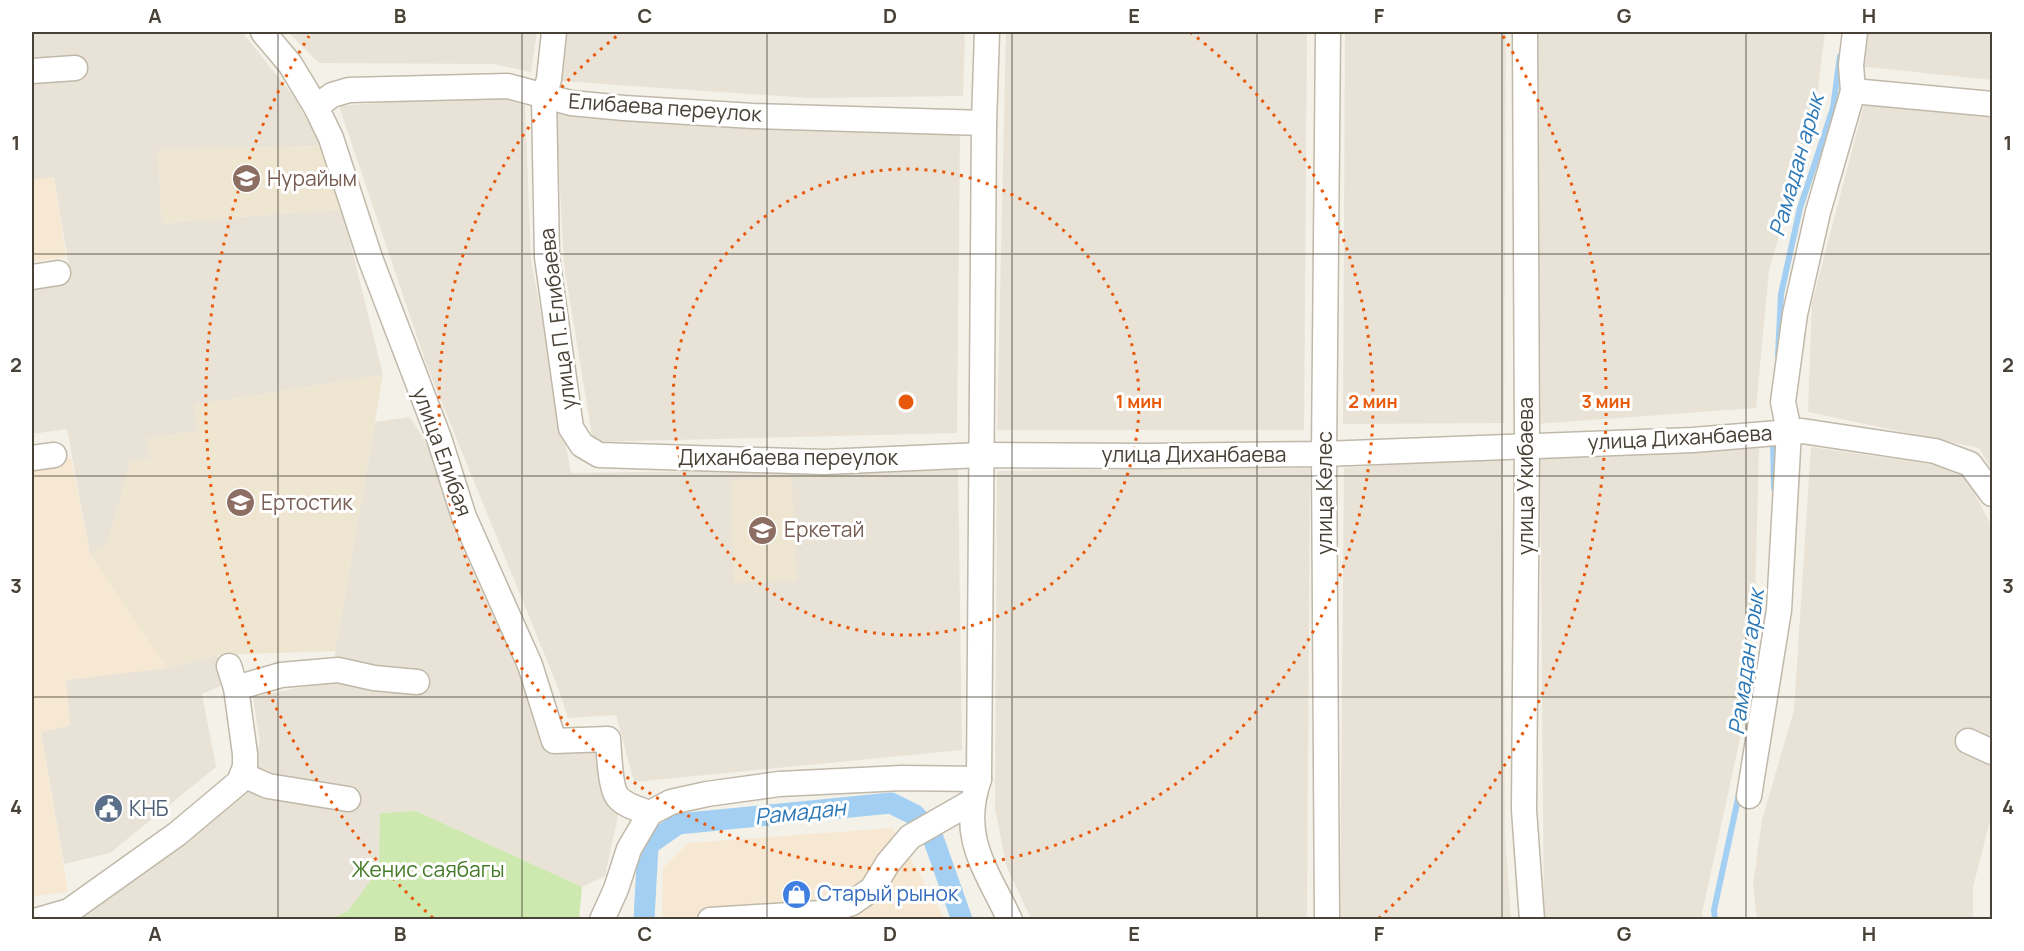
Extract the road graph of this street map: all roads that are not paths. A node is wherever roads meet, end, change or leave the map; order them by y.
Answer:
1 (263, 32) edge
2 (554, 32) edge
3 (987, 32) edge
4 (1328, 32) edge
5 (1524, 32) edge
6 (1855, 32) edge
7 (75, 68) dead end
8 (32, 71) edge
9 (1852, 91) junction
10 (544, 97) junction
11 (1992, 104) edge
12 (316, 107) junction
13 (984, 123) junction
14 (58, 273) dead end
15 (32, 277) edge
16 (1796, 431) junction
17 (1527, 446) junction
18 (594, 453) joint
19 (1324, 454) junction
20 (981, 455) junction
21 (1992, 494) edge
22 (417, 682) dead end
23 (1968, 741) dead end
24 (1992, 752) edge
25 (243, 775) junction
26 (976, 790) junction
27 (1749, 796) dead end
28 (348, 799) dead end
29 (650, 813) junction
30 (38, 920) edge
31 (602, 920) edge
32 (710, 920) edge
33 (1010, 920) edge
34 (1327, 920) edge
35 (1532, 920) edge

1 - 12 street, улица Елибая
2 - 10 street, улица П. Елибаева
3 - 13 street
4 - 19 street, улица Келес
5 - 17 street, улица Укибаева
6 - 9 street
7 - 8 street
9 - 11 street
9 - 16 street
10 - 12 street, Елибаева переулок
10 - 13 street, Елибаева переулок
10 - 18 street, улица П. Елибаева
12 - 29 street, улица Елибая
13 - 20 street
14 - 15 street
16 - 17 street, улица Диханбаева
16 - 21 street, улица Диханбаева
16 - 27 street
17 - 19 street, улица Диханбаева
17 - 35 street, улица Укибаева
18 - 20 street, Диханбаева переулок
19 - 20 street, улица Диханбаева
19 - 34 street, улица Келес
20 - 26 street
22 - 25 street
23 - 24 street
25 - 28 street
25 - 30 street
26 - 29 street
26 - 32 street
26 - 33 street
29 - 31 street

